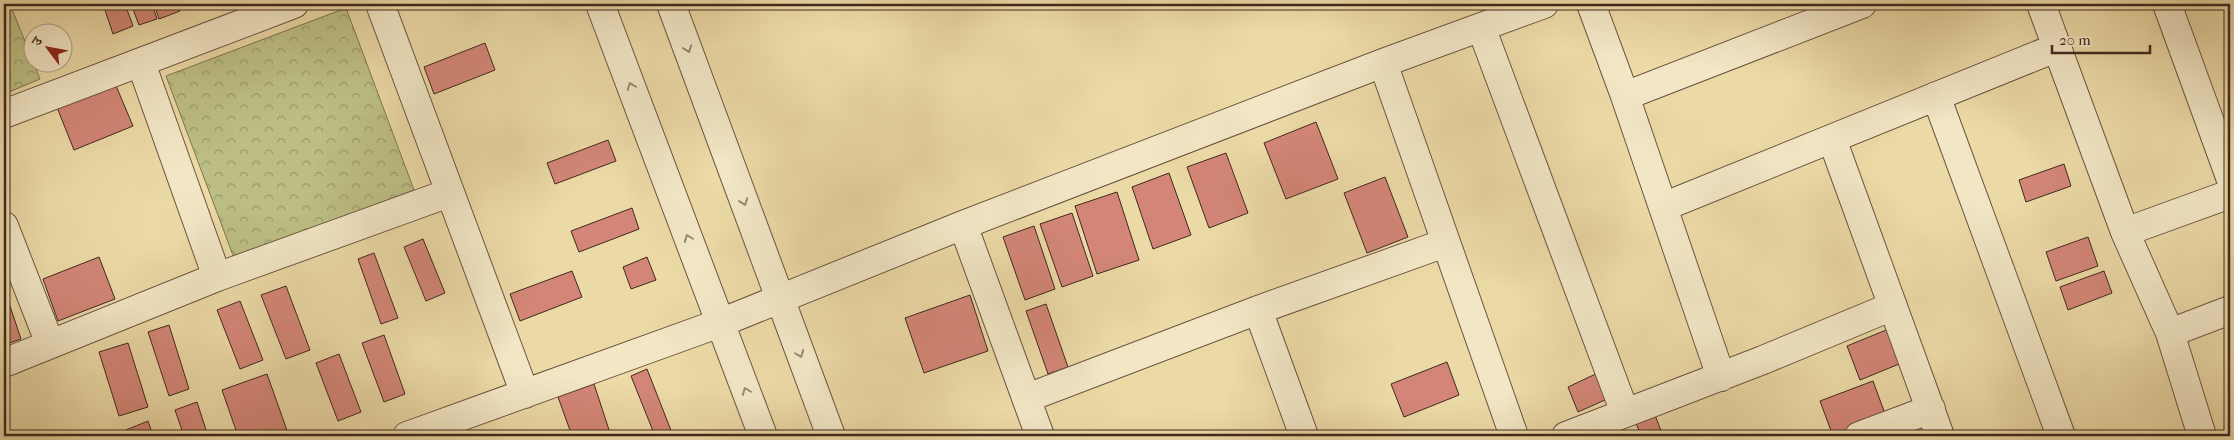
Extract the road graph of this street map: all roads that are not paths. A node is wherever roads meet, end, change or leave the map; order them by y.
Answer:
1 (294, 4) edge
2 (380, 4) edge
3 (600, 4) edge
4 (671, 4) edge
5 (1544, 4) edge
6 (1591, 4) edge
7 (1862, 4) edge
8 (2041, 4) edge
9 (2167, 4) edge
10 (1481, 27) junction
11 (2058, 47) junction
12 (141, 63) junction
13 (1383, 63) junction
14 (1625, 96) junction
15 (1936, 96) junction
16 (4, 114) edge
17 (1832, 139) junction
18 (2230, 177) edge
19 (449, 193) junction
20 (2230, 194) edge
21 (1663, 207) junction
22 (963, 225) junction
23 (4, 226) edge
24 (2125, 232) junction
25 (1445, 243) junction
26 (217, 277) junction
27 (780, 300) junction
28 (1893, 306) junction
29 (1258, 310) junction
30 (2230, 310) edge
31 (720, 323) junction
32 (2170, 333) junction
33 (50, 344) junction
34 (4, 363) edge
35 (1721, 377) junction
36 (525, 394) junction
37 (1027, 398) junction
38 (1930, 409) junction
39 (1625, 413) junction
40 (407, 436) edge
41 (763, 436) edge
42 (831, 436) edge
43 (1040, 436) edge
44 (1304, 436) edge
45 (1514, 436) edge
46 (1566, 436) edge
47 (1859, 436) edge
48 (1940, 436) edge
49 (2061, 436) edge
50 (2202, 436) edge

1 - 12 street
2 - 19 street
31 -> 3 street
4 -> 27 street
5 - 10 street
6 - 14 street
7 - 14 street
8 - 11 street
9 - 18 street
10 - 13 street
10 - 39 street
11 - 15 street
11 - 24 street
12 - 16 street
12 - 26 street
13 - 22 street
13 - 25 street
14 - 21 street
15 - 17 street
15 - 49 street
17 - 21 street
17 - 28 street
19 - 26 street
19 - 36 street
20 - 24 street
21 - 35 street
22 - 27 street
22 - 37 street
23 - 33 street
24 - 32 street
25 - 29 street
25 - 45 street
26 - 33 street
27 - 31 street
27 -> 42 street
28 - 35 street
28 - 38 street
29 - 37 street
29 - 44 street
30 - 32 street
31 - 36 street
41 -> 31 street
32 - 50 street
33 - 34 street
35 - 39 street
36 - 40 street
37 - 43 street
38 - 47 street
38 - 48 street
39 - 46 street

